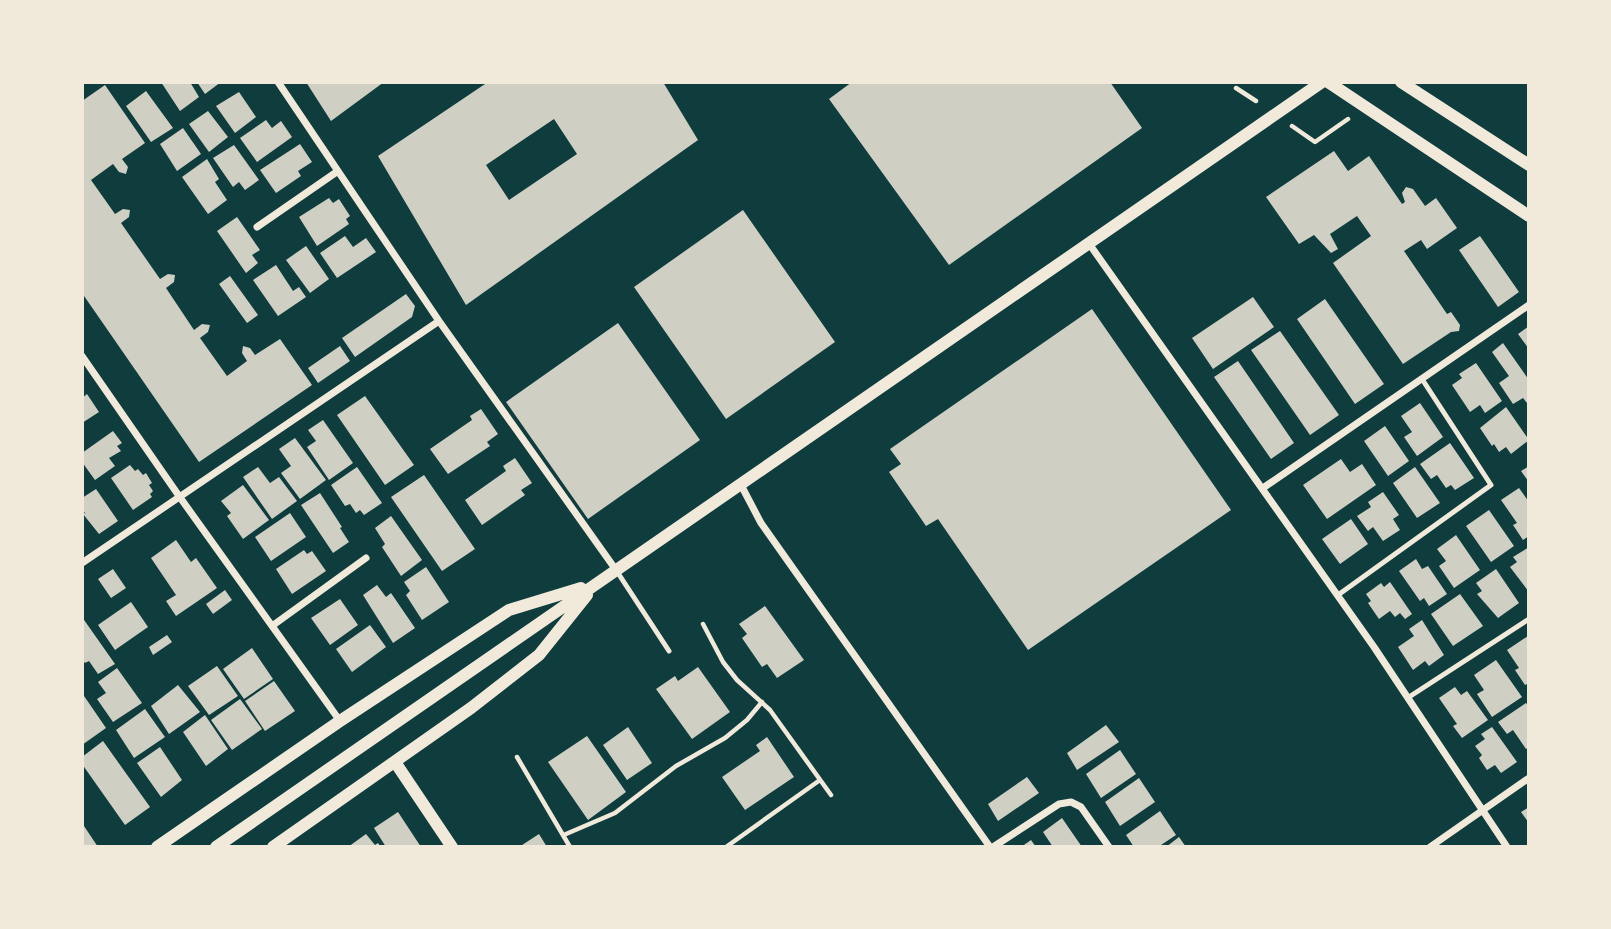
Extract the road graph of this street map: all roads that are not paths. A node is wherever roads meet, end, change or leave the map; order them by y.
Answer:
1 (278, 82) edge
2 (1325, 82) edge
3 (1401, 82) edge
4 (1529, 165) edge
5 (338, 171) junction
6 (1529, 216) edge
7 (257, 227) dead end
8 (1090, 244) junction
9 (1529, 305) edge
10 (439, 321) junction
11 (82, 356) edge
12 (1422, 379) junction
13 (741, 485) junction
14 (1263, 488) junction
15 (179, 496) junction
16 (366, 558) dead end
17 (82, 564) edge
18 (616, 570) junction
19 (596, 583) junction
20 (1338, 595) junction
21 (1529, 619) edge
22 (272, 626) junction
23 (669, 651) dead end
24 (1409, 697) junction
25 (340, 721) junction
26 (395, 762) junction
27 (1529, 778) edge
28 (1482, 811) junction
29 (157, 847) edge
30 (216, 847) edge
31 (273, 847) edge
32 (452, 847) edge
33 (992, 847) edge
34 (1109, 847) edge
35 (1430, 847) edge
36 (1507, 847) edge

1 - 5 street
2 - 6 street
2 - 8 street
3 - 4 street
5 - 7 street
5 - 10 street
8 - 13 street
8 - 14 street
9 - 12 street
10 - 15 street
10 - 18 street
11 - 15 street
12 - 14 street
12 - 20 lane
13 - 18 street
13 - 33 street
14 - 20 street
15 - 17 street
15 - 22 street
16 - 22 street
18 - 19 street
18 - 23 lane
19 - 25 street
19 - 26 street
19 - 30 street
20 - 24 street
21 - 24 lane
22 - 25 street
24 - 28 street
25 - 29 street
26 - 31 street
26 - 32 street
27 - 28 street
28 - 35 street
28 - 36 street
33 - 34 street

